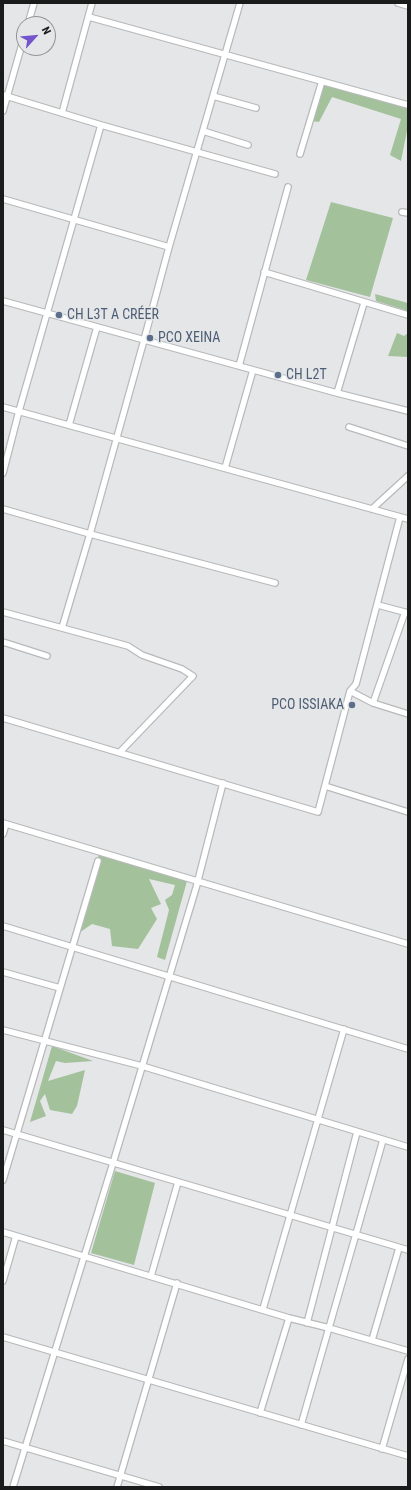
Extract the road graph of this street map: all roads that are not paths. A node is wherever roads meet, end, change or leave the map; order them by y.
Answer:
1 (34, 3) edge
2 (92, 3) edge
3 (240, 3) edge
4 (398, 3) edge
5 (408, 6) edge
6 (30, 16) edge
7 (88, 17) junction
8 (225, 54) junction
9 (18, 56) edge
10 (322, 81) junction
11 (5, 96) edge
12 (213, 96) junction
13 (408, 105) edge
14 (256, 108) dead end
15 (3, 110) edge
16 (62, 113) junction
17 (101, 125) junction
18 (203, 131) junction
19 (248, 145) dead end
20 (197, 151) junction
21 (300, 154) dead end
22 (275, 174) dead end
23 (288, 187) dead end
24 (3, 199) edge
25 (74, 219) junction
26 (169, 246) junction
27 (264, 272) junction
28 (3, 301) edge
29 (364, 303) junction
30 (48, 313) junction
31 (408, 315) edge
32 (98, 327) junction
33 (144, 340) junction
34 (239, 366) junction
35 (253, 370) junction
36 (337, 393) junction
37 (3, 407) edge
38 (408, 411) edge
39 (19, 412) junction
40 (69, 425) junction
41 (349, 427) dead end
42 (117, 438) junction
43 (408, 446) edge
44 (5, 457) edge
45 (224, 468) junction
46 (3, 473) edge
47 (408, 476) edge
48 (3, 509) edge
49 (372, 509) junction
50 (400, 517) junction
51 (408, 519) edge
52 (90, 534) junction
53 (275, 583) dead end
54 (378, 605) junction
55 (3, 612) edge
56 (406, 612) edge
57 (62, 628) junction
58 (3, 642) edge
59 (47, 656) dead end
60 (350, 691) junction
61 (373, 703) junction
62 (408, 713) edge
63 (3, 718) edge
64 (120, 752) junction
65 (223, 783) junction
66 (325, 786) junction
67 (408, 812) edge
68 (5, 824) edge
69 (3, 834) edge
70 (98, 861) dead end
71 (198, 881) junction
72 (3, 926) edge
73 (408, 944) edge
74 (72, 947) junction
75 (3, 972) edge
76 (168, 976) junction
77 (60, 988) junction
78 (344, 1029) junction
79 (3, 1030) edge
80 (44, 1041) junction
81 (408, 1049) edge
82 (142, 1066) junction
83 (318, 1120) junction
84 (3, 1130) edge
85 (357, 1132) junction
86 (17, 1134) junction
87 (383, 1140) junction
88 (408, 1148) edge
89 (113, 1163) junction
90 (3, 1180) edge
91 (178, 1182) junction
92 (290, 1216) junction
93 (332, 1228) junction
94 (3, 1232) edge
95 (356, 1235) junction
96 (16, 1236) junction
97 (399, 1248) junction
98 (408, 1250) edge
99 (84, 1256) junction
100 (151, 1276) junction
101 (3, 1281) edge
102 (177, 1283) junction
103 (263, 1309) junction
104 (289, 1318) junction
105 (307, 1323) junction
106 (329, 1328) junction
107 (3, 1337) edge
108 (372, 1340) junction
109 (408, 1351) edge
110 (55, 1353) junction
111 (408, 1359) edge
112 (148, 1380) junction
113 (260, 1413) junction
114 (301, 1425) junction
115 (3, 1441) edge
116 (26, 1447) junction
117 (382, 1449) junction
118 (408, 1456) edge
119 (120, 1476) junction
120 (14, 1487) edge
121 (117, 1487) edge
122 (159, 1487) edge

1 - 6 street
2 - 7 street
3 - 8 street
4 - 5 street
7 - 8 street
7 - 16 street
8 - 10 street
8 - 12 street
9 - 11 street
10 - 13 street
10 - 21 street
11 - 15 street
11 - 16 street
12 - 14 street
12 - 18 street
16 - 17 street
17 - 20 street
17 - 25 street
18 - 19 street
18 - 20 street
20 - 22 street
20 - 26 street
23 - 27 street
24 - 25 street
25 - 26 street
25 - 30 street
26 - 33 street
27 - 29 street
27 - 34 street
28 - 30 street
29 - 31 street
29 - 36 street
30 - 32 street
30 - 39 street
32 - 33 street
32 - 40 street
33 - 34 street
33 - 42 street
34 - 35 street
35 - 36 street
35 - 45 street
36 - 38 street
37 - 39 street
39 - 40 street
39 - 44 street
40 - 42 street
41 - 43 street
42 - 45 street
42 - 52 street
44 - 46 street
45 - 49 street
47 - 49 street
48 - 52 street
49 - 50 street
50 - 51 street
50 - 54 street
52 - 53 street
52 - 57 street
54 - 56 street
54 - 60 street
55 - 57 street
56 - 61 street
57 - 64 street
58 - 59 street
60 - 61 street
60 - 66 street
61 - 62 street
63 - 64 street
64 - 65 street
65 - 66 street
65 - 71 street
66 - 67 street
68 - 69 street
68 - 71 street
70 - 74 street
71 - 73 street
71 - 76 street
72 - 74 street
74 - 76 street
74 - 77 street
75 - 77 street
76 - 78 street
76 - 82 street
77 - 80 street
78 - 81 street
78 - 83 street
79 - 80 street
80 - 82 street
80 - 86 street
82 - 83 street
82 - 89 street
83 - 85 street
83 - 92 street
84 - 86 street
85 - 87 street
85 - 93 street
86 - 89 street
86 - 90 street
87 - 88 street
87 - 95 street
89 - 91 street
89 - 99 street
91 - 92 street
91 - 100 street
92 - 93 street
92 - 103 street
93 - 95 street
93 - 105 street
94 - 96 street
95 - 97 street
95 - 106 street
96 - 99 street
96 - 101 street
97 - 98 street
97 - 108 street
99 - 100 street
99 - 110 street
100 - 102 street
102 - 103 street
102 - 112 street
103 - 104 street
104 - 105 street
104 - 113 street
105 - 106 street
106 - 108 street
106 - 114 street
107 - 110 street
108 - 109 street
110 - 112 street
110 - 116 street
111 - 117 street
112 - 113 street
112 - 119 street
113 - 114 street
114 - 117 street
115 - 116 street
116 - 119 street
116 - 120 street
117 - 118 street
119 - 121 street
119 - 122 street

